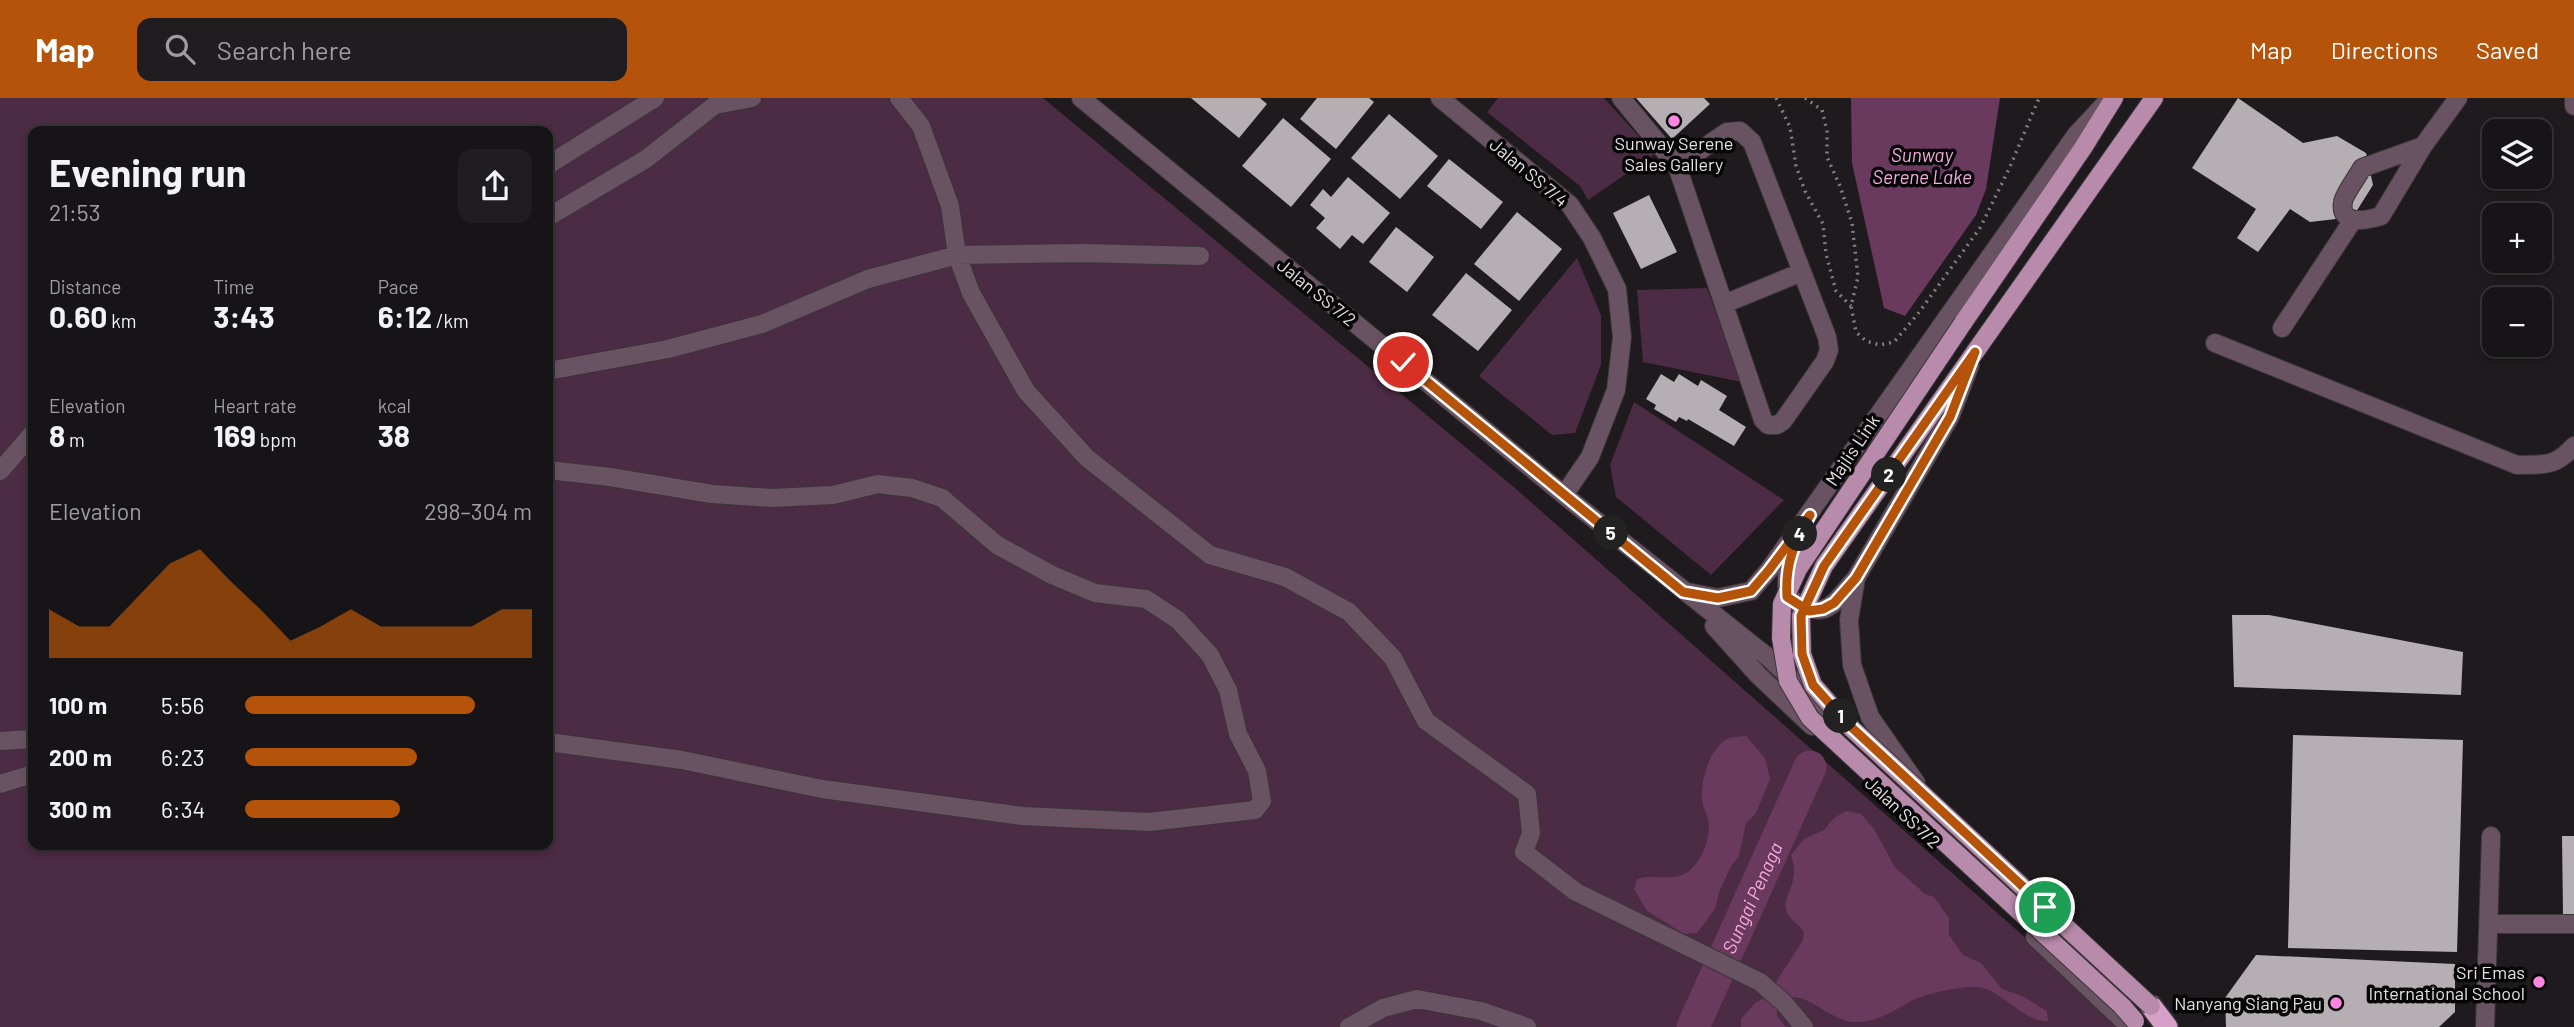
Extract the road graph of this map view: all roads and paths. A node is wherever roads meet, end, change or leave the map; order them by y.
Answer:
1 (655, 98) edge
2 (752, 98) edge
3 (899, 98) edge
4 (1080, 98) edge
5 (1440, 98) edge
6 (1621, 98) edge
7 (1776, 98) edge
8 (1805, 98) edge
9 (2039, 98) edge
10 (2113, 98) edge
11 (2154, 98) edge
12 (2458, 98) edge
13 (2574, 98) edge
14 (2574, 106) edge
15 (2423, 146) junction
16 (553, 162) edge
17 (2373, 162) junction
18 (1677, 166) junction
19 (2396, 192) junction
20 (553, 214) edge
21 (2353, 220) junction
22 (957, 255) junction
23 (1200, 256) dead end
24 (1802, 272) junction
25 (1724, 304) junction
26 (1851, 306) junction
27 (2282, 328) dead end
28 (2215, 343) dead end
29 (1975, 352) junction
30 (553, 370) edge
31 (28, 439) edge
32 (2574, 446) edge
33 (0, 471) edge
34 (553, 471) edge
35 (1564, 495) junction
36 (1810, 515) junction
37 (1856, 578) junction
38 (1683, 592) junction
39 (28, 740) edge
40 (0, 741) edge
41 (553, 742) edge
42 (28, 776) edge
43 (0, 784) edge
44 (1938, 814) junction
45 (2491, 836) dead end
46 (2046, 912) junction
47 (2488, 924) junction
48 (2574, 924) edge
49 (2028, 930) junction
50 (2151, 1006) joint
51 (2134, 1025) edge
52 (1349, 1027) edge
53 (1527, 1027) edge
54 (1804, 1027) edge
55 (2161, 1027) edge
56 (2167, 1027) edge
57 (2485, 1027) edge

1 - 16 street
2 - 20 street
3 - 22 street
4 - 35 street, Jalan SS 7/2
5 - 35 street, Jalan SS 7/4
6 - 18 street
7 - 26 path
8 - 26 path
9 - 26 path
10 - 36 street
10 - 51 main road, Majlis Link, bridge
11 - 29 main road
12 - 15 street
13 - 14 street
15 - 17 street
15 - 19 street
17 - 19 street
17 - 21 street
18 - 24 street
18 - 25 street
19 - 21 street
21 - 27 street
22 - 23 street
22 - 30 street
22 - 54 street
24 - 25 street
24 - 25 street
28 - 32 street
29 - 37 street
29 - 50 main road, bridge
31 - 33 street
34 - 41 street
35 - 38 street, Jalan SS 7/2
36 - 37 street
36 - 38 street
37 - 44 street
38 - 44 street, Jalan SS 7/2
38 - 49 street, Jalan SS 7/2
39 - 40 street
42 - 43 street
44 - 46 street, Jalan SS 7/2
45 - 47 street
46 - 49 street
46 - 55 street, Jalan SS 7/2
47 - 48 street
47 - 57 street
49 - 51 street, Jalan SS 7/2
50 - 56 highway
52 - 53 street

